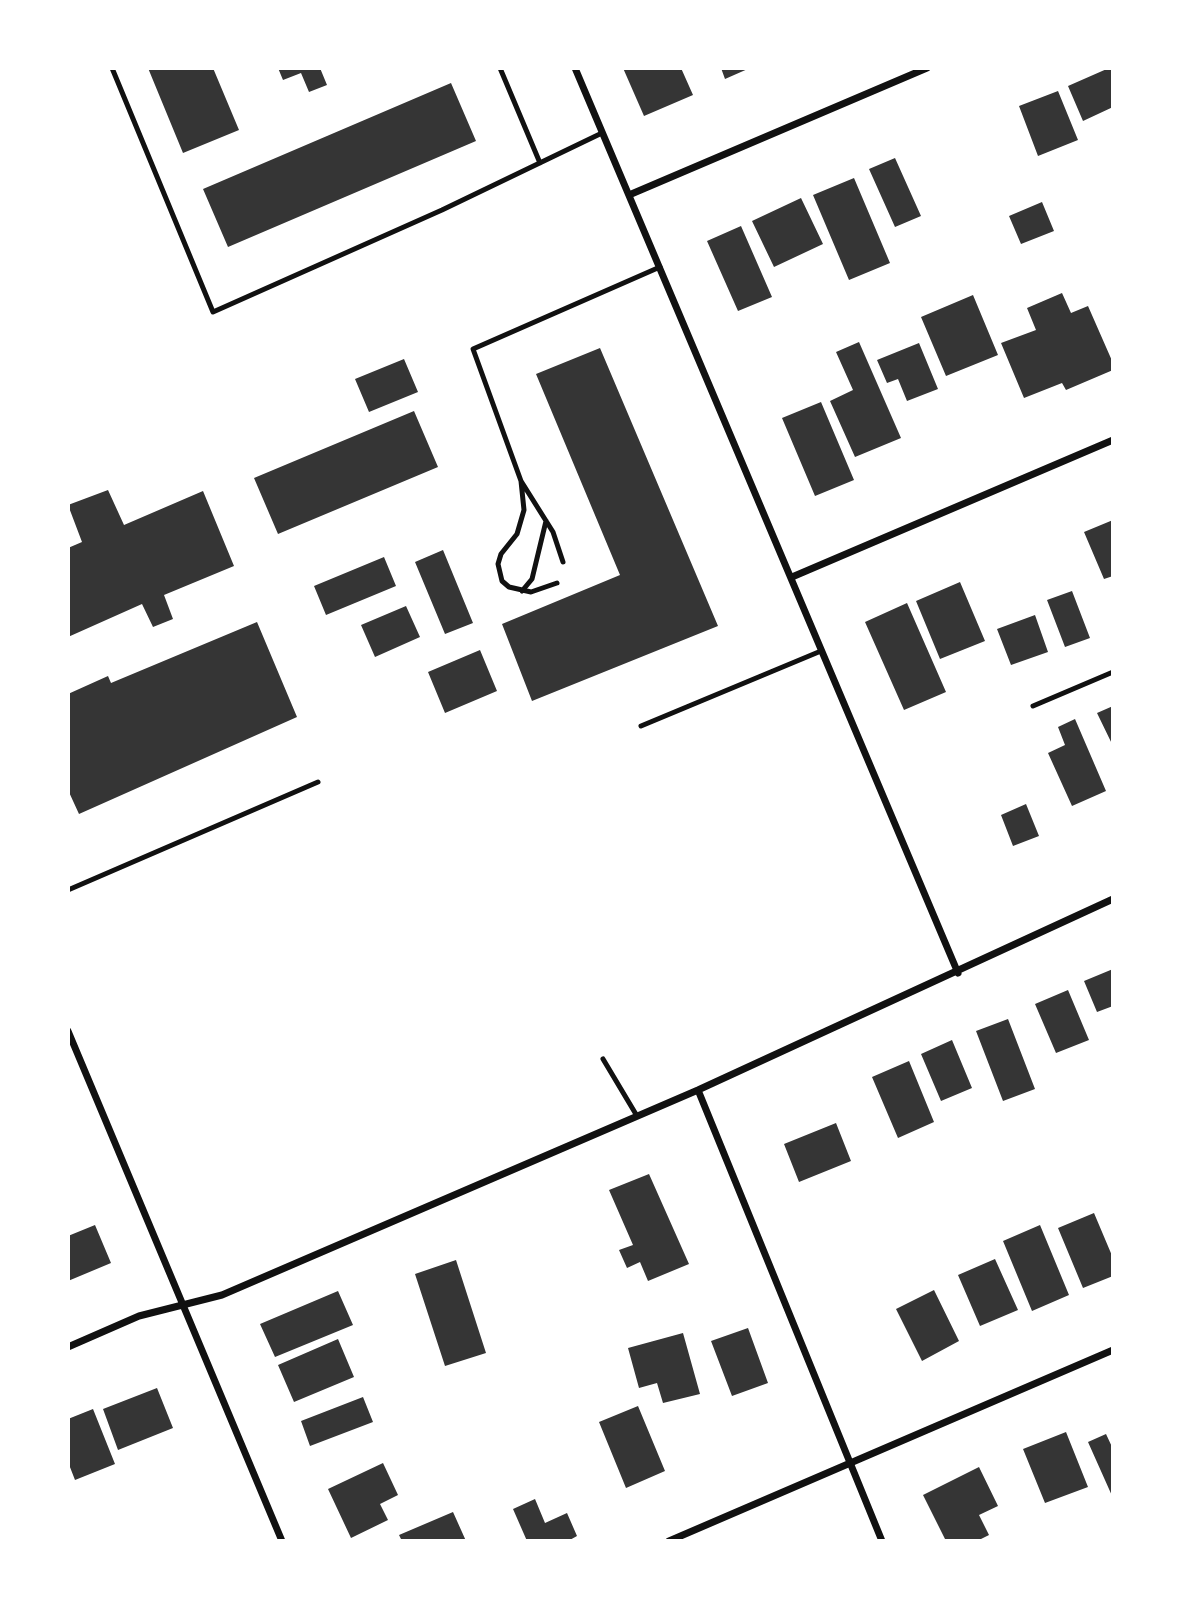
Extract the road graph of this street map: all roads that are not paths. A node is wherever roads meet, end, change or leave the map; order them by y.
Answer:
1 (111, 68) edge
2 (500, 68) edge
3 (575, 68) edge
4 (927, 68) edge
5 (603, 133) junction
6 (540, 163) junction
7 (629, 195) junction
8 (660, 267) junction
9 (1113, 440) edge
10 (522, 481) junction
11 (546, 521) junction
12 (563, 562) dead end
13 (792, 577) junction
14 (557, 583) dead end
15 (522, 591) junction
16 (821, 651) junction
17 (1113, 671) edge
18 (1033, 706) dead end
19 (640, 726) dead end
20 (318, 782) dead end
21 (68, 890) edge
22 (1113, 900) edge
23 (958, 973) junction
24 (68, 1031) edge
25 (603, 1059) dead end
26 (698, 1090) junction
27 (638, 1116) junction
28 (182, 1304) junction
29 (68, 1347) edge
30 (1113, 1350) edge
31 (849, 1463) junction
32 (282, 1541) edge
33 (669, 1541) edge
34 (881, 1541) edge

1 - 6 lane
2 - 6 lane
3 - 5 street
4 - 7 street
5 - 6 lane
5 - 7 street
7 - 8 street
8 - 10 lane
8 - 13 street
9 - 13 street
10 - 11 lane
10 - 15 lane
11 - 12 lane
11 - 15 lane
13 - 16 street
14 - 15 lane
16 - 19 lane
16 - 23 street
17 - 18 lane
20 - 21 lane
22 - 23 street
23 - 26 street
24 - 28 street
25 - 27 lane
26 - 27 street
26 - 31 street
27 - 28 street
28 - 29 street
28 - 32 street
30 - 31 street
31 - 33 street
31 - 34 street

